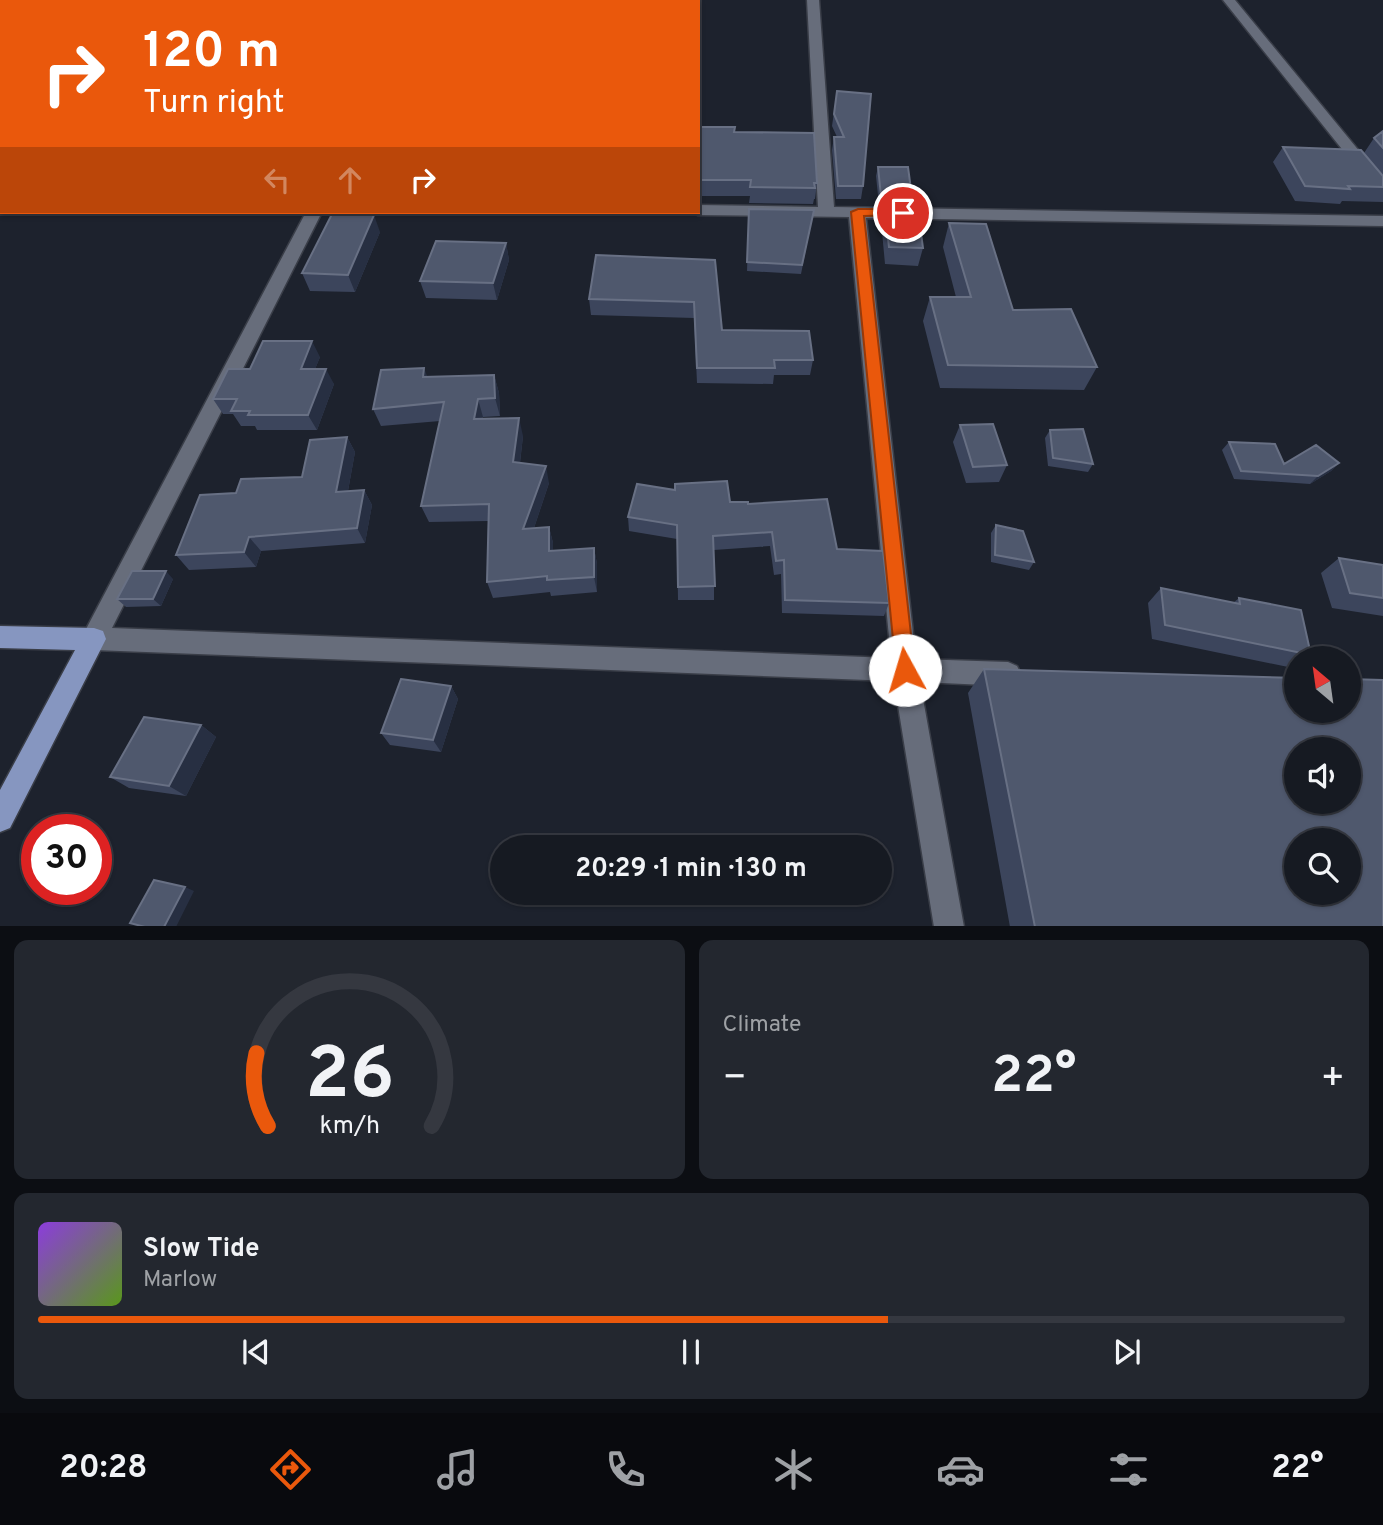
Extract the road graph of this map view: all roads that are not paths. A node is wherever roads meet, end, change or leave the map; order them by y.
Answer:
1 (813, 0) edge
2 (1230, 0) edge
3 (1383, 190) edge
4 (700, 210) edge
5 (826, 212) junction
6 (858, 212) junction
7 (313, 214) edge
8 (1383, 221) edge
9 (0, 637) edge
10 (94, 639) junction
11 (905, 670) junction
12 (1027, 675) edge
13 (0, 818) edge
14 (949, 926) edge

1 - 5 street
2 - 3 street
4 - 5 street
5 - 6 street
6 - 8 street
6 - 11 street
7 - 10 street
9 - 10 main road
10 - 11 street
10 - 13 main road
11 - 12 street
11 - 14 street

